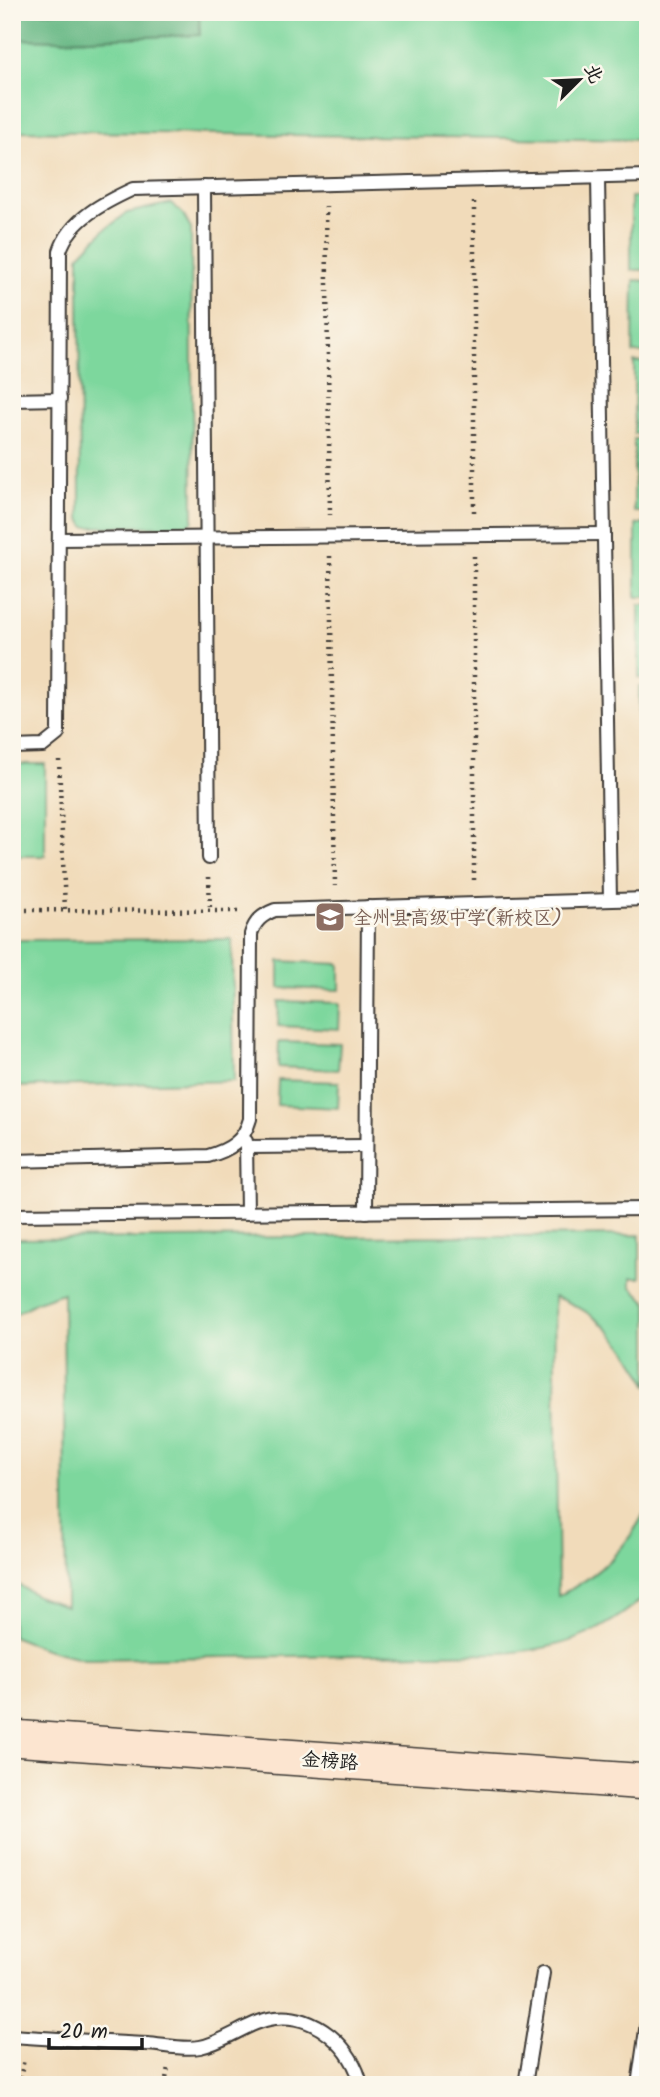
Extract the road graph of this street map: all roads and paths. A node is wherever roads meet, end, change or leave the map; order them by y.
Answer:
1 (648, 176) edge
2 (598, 178) junction
3 (204, 187) junction
4 (60, 399) junction
5 (12, 400) edge
6 (604, 534) junction
7 (206, 538) junction
8 (60, 539) junction
9 (58, 734) junction
10 (12, 747) edge
11 (209, 858) joint
12 (648, 899) edge
13 (610, 900) junction
14 (368, 907) junction
15 (12, 910) edge
16 (65, 910) junction
17 (275, 910) junction
18 (210, 911) junction
19 (246, 1140) junction
20 (366, 1146) junction
21 (12, 1161) edge
22 (648, 1209) edge
23 (366, 1212) junction
24 (247, 1213) junction
25 (12, 1215) edge
26 (12, 1738) edge
27 (648, 1782) edge
28 (542, 1973) dead end
29 (648, 2016) edge
30 (12, 2036) edge
31 (361, 2085) edge
32 (525, 2085) edge
33 (638, 2085) edge

1 - 2 lane
2 - 3 lane
2 - 6 lane
3 - 4 lane
3 - 7 lane
4 - 5 lane
4 - 8 lane
6 - 7 lane
6 - 13 lane
7 - 8 lane
7 - 11 lane
8 - 9 lane
9 - 10 lane
9 - 16 path
11 - 18 path
12 - 13 lane
13 - 14 lane
14 - 17 lane
14 - 20 lane
15 - 16 path
16 - 18 path
17 - 18 path
17 - 19 lane
19 - 20 lane
19 - 21 lane
19 - 24 lane
20 - 23 lane
22 - 23 lane
23 - 24 lane
24 - 25 lane
26 - 27 main road, 金榜路
28 - 32 lane
29 - 33 lane
30 - 31 lane

